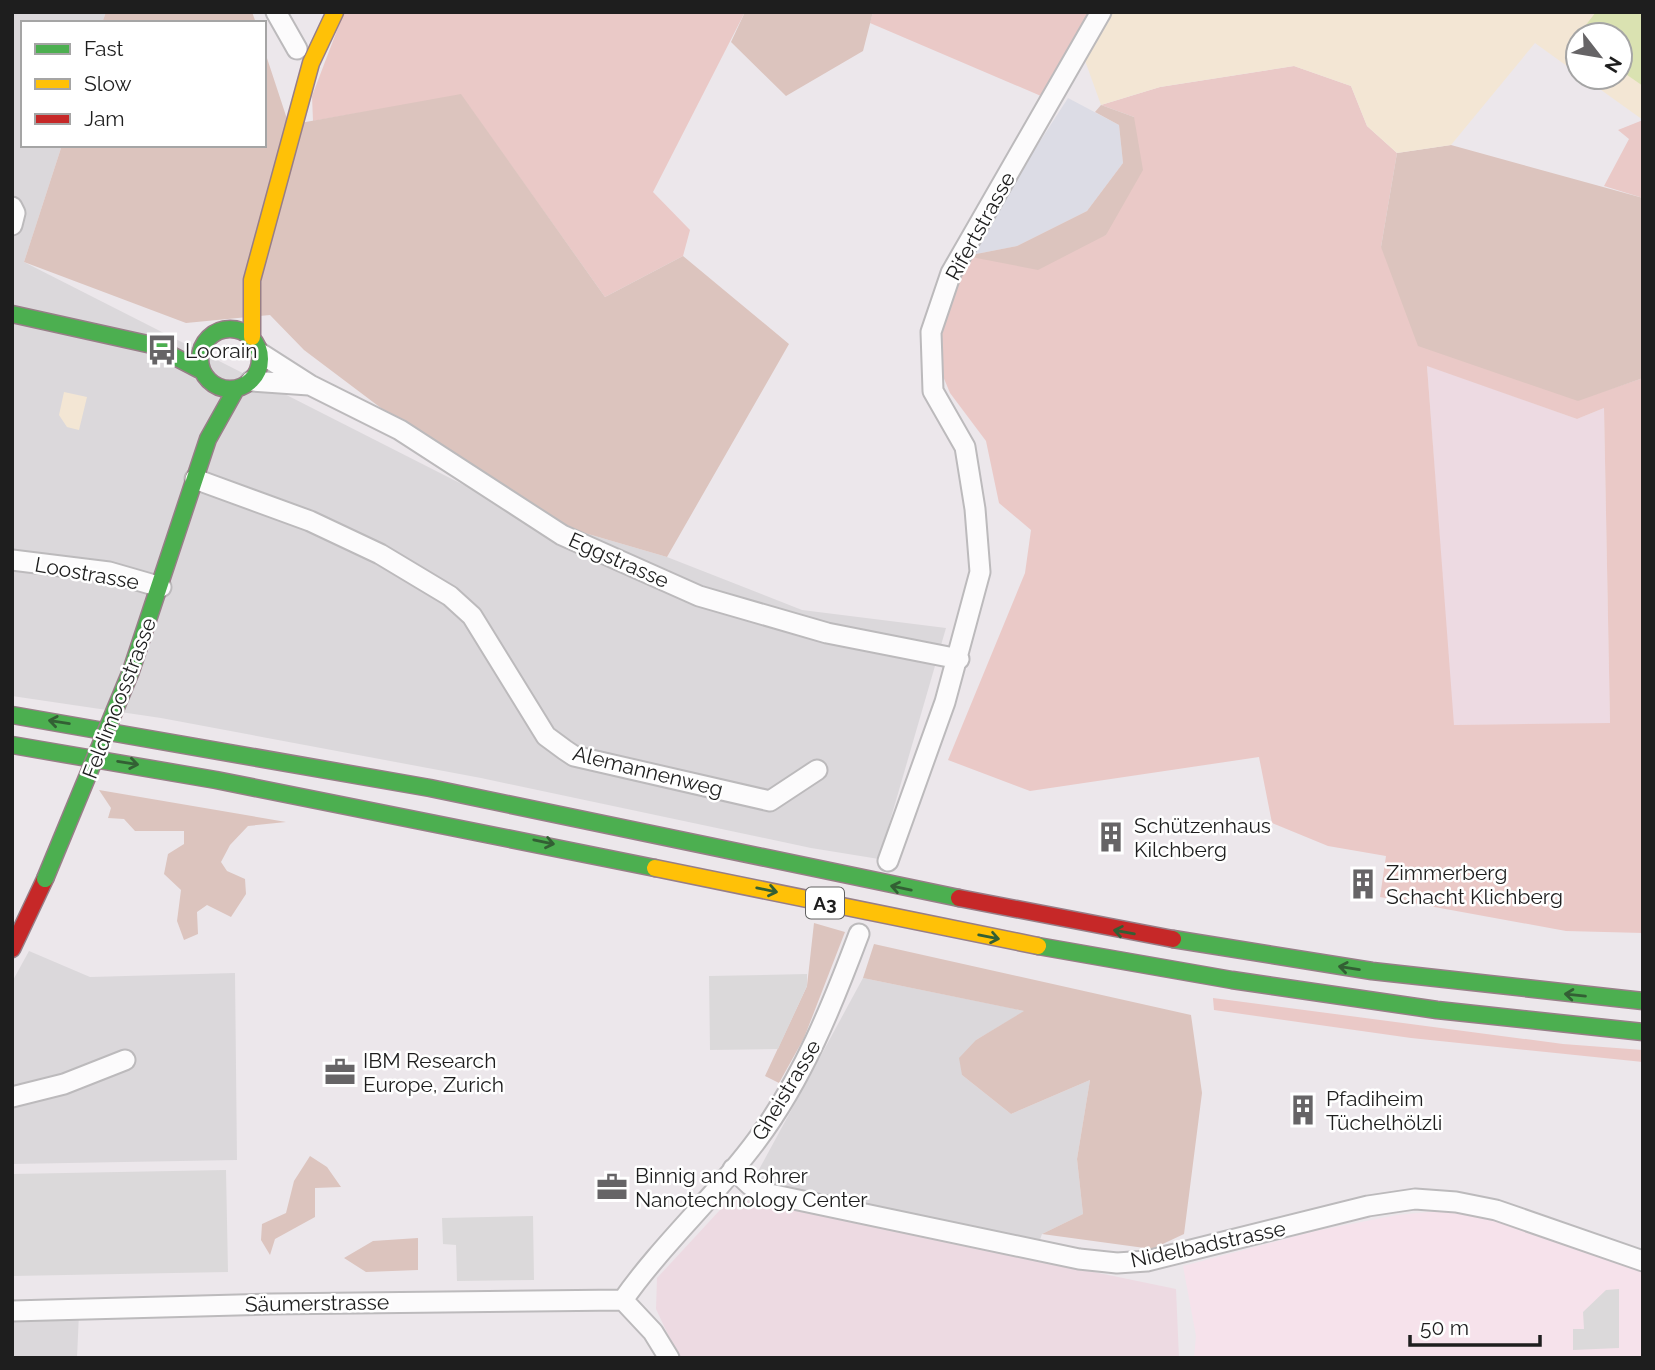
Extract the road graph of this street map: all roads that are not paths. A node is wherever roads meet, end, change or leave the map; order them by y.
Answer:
1 (276, 12) edge
2 (335, 12) edge
3 (1101, 12) edge
4 (297, 49) dead end
5 (12, 207) edge
6 (12, 225) edge
7 (252, 280) junction
8 (12, 314) edge
9 (226, 329) junction
10 (206, 341) junction
11 (152, 345) junction
12 (256, 345) junction
13 (206, 377) junction
14 (244, 385) junction
15 (310, 385) junction
16 (208, 439) junction
17 (195, 480) junction
18 (12, 560) edge
19 (161, 587) junction
20 (959, 659) junction
21 (12, 715) edge
22 (12, 745) edge
23 (817, 770) dead end
24 (888, 860) dead end
25 (859, 934) dead end
26 (12, 949) edge
27 (1643, 1002) edge
28 (1643, 1032) edge
29 (125, 1060) dead end
30 (12, 1097) edge
31 (733, 1169) junction
32 (1643, 1261) edge
33 (623, 1300) junction
34 (12, 1311) edge
35 (670, 1358) edge

1 - 4 street
2 - 7 main road
3 - 20 street, Rifertstrasse
5 - 6 street
7 - 9 main road
7 - 12 main road
8 - 11 main road
9 - 10 main road
9 - 12 main road
10 - 11 main road
10 - 13 main road
11 - 13 main road
12 - 14 main road
12 - 15 street, Eggstrasse
13 - 14 main road
13 - 16 main road, Feldimoosstrasse
14 - 15 street, Eggstrasse
14 - 16 main road, Feldimoosstrasse
15 - 20 street, Eggstrasse
16 - 17 main road, Feldimoosstrasse
17 - 19 main road, Feldimoosstrasse
17 - 23 street, Alemannenweg
18 - 19 street, Loostrasse
19 - 26 main road, Feldimoosstrasse, bridge
20 - 24 street
27 -> 21 main road, A3
22 -> 28 main road, A3
25 - 31 street, Gheistrasse
29 - 30 street
31 - 32 street, Nidelbadstrasse
31 - 33 street, Gheistrasse
33 - 34 street, Säumerstrasse
33 - 35 street

